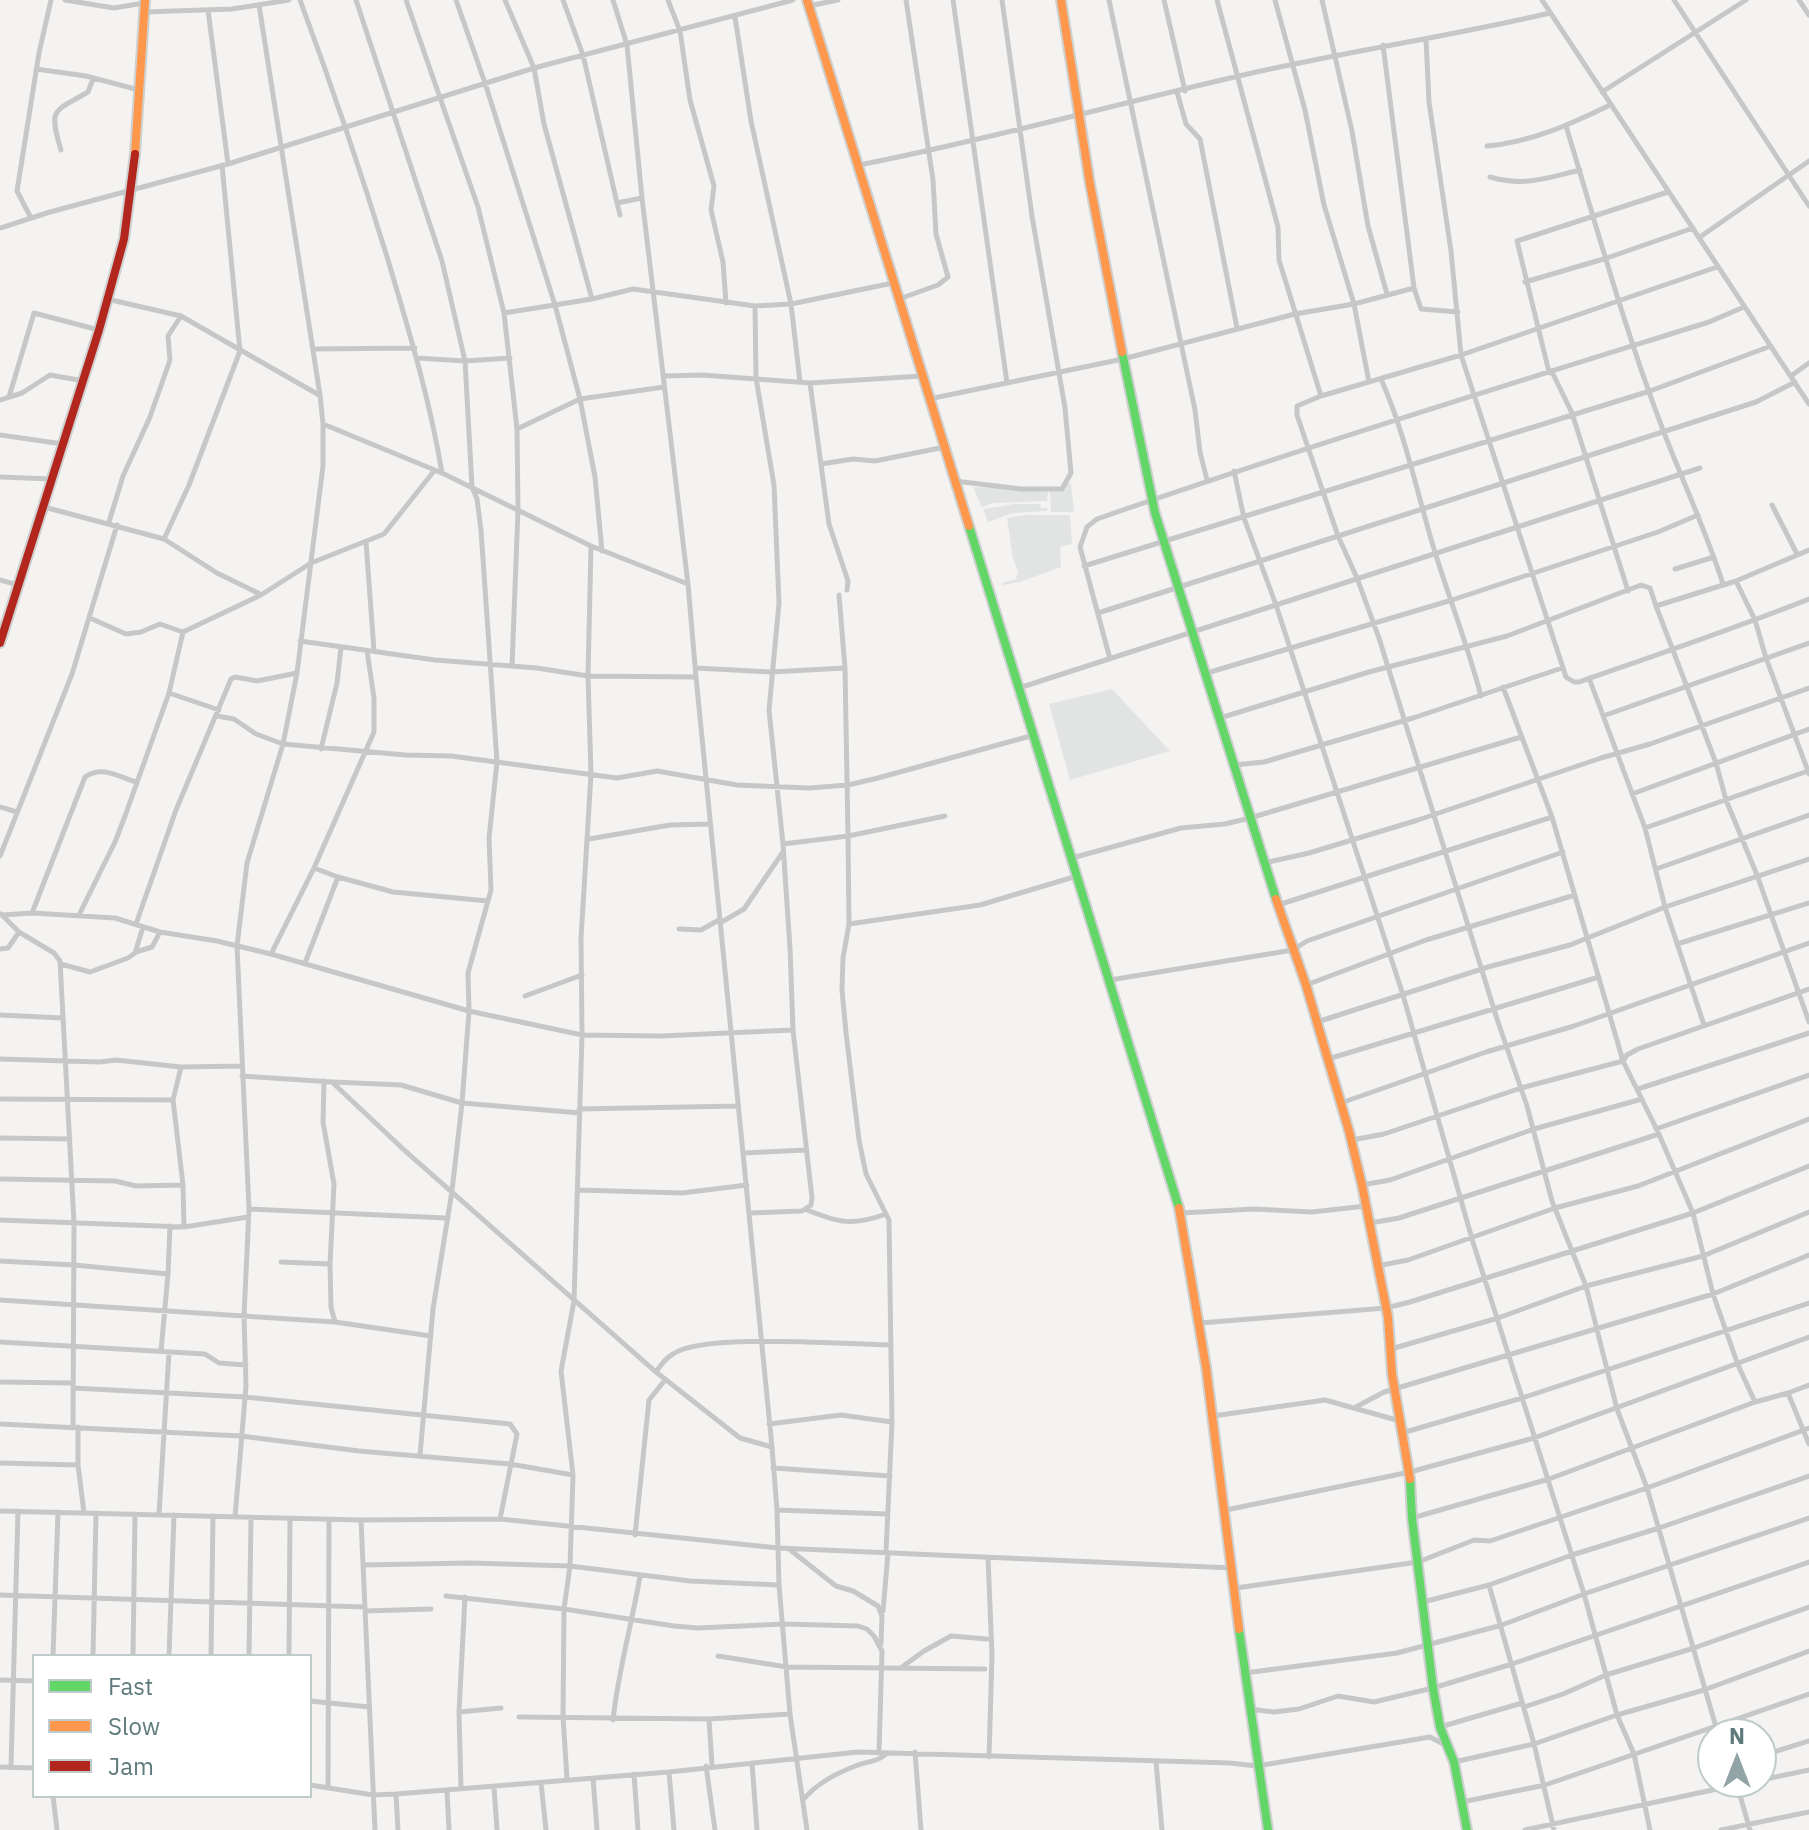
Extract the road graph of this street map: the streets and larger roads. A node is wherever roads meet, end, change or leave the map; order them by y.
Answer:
1 (51, 0) edge
2 (65, 0) edge
3 (289, 0) edge
4 (300, 0) edge
5 (356, 0) edge
6 (406, 0) edge
7 (456, 0) edge
8 (505, 0) edge
9 (563, 0) edge
10 (613, 0) edge
11 (668, 0) edge
12 (793, 0) edge
13 (838, 0) edge
14 (906, 0) edge
15 (953, 0) edge
16 (1002, 0) edge
17 (1061, 0) edge
18 (1109, 0) edge
19 (1164, 0) edge
20 (1217, 0) edge
21 (1275, 0) edge
22 (1322, 0) edge
23 (1542, 0) edge
24 (1674, 0) edge
25 (1746, 0) edge
26 (1799, 0) edge
27 (280, 1) edge
28 (808, 3) edge
29 (144, 5) edge
30 (259, 5) junction
31 (208, 10) junction
32 (1550, 13) junction
33 (1809, 15) edge
34 (735, 17) junction
35 (680, 31) junction
36 (1695, 32) junction
37 (1426, 39) junction
38 (627, 45) junction
39 (1383, 45) junction
40 (583, 55) junction
41 (1333, 55) junction
42 (1292, 65) junction
43 (534, 68) junction
44 (36, 69) junction
45 (1237, 77) junction
46 (93, 79) junction
47 (485, 83) junction
48 (140, 90) junction
49 (1185, 91) junction
50 (1177, 92) junction
51 (1602, 92) junction
52 (441, 98) junction
53 (1130, 103) junction
54 (1610, 105) junction
55 (393, 112) junction
56 (1080, 116) junction
57 (346, 126) junction
58 (1566, 126) junction
59 (1020, 130) junction
60 (973, 141) junction
61 (283, 146) junction
62 (1487, 146) dead end
63 (61, 150) dead end
64 (928, 151) junction
65 (1809, 161) edge
66 (225, 164) junction
67 (859, 165) junction
68 (1580, 170) junction
69 (1789, 174) junction
70 (1490, 177) dead end
71 (131, 191) junction
72 (1668, 192) junction
73 (642, 198) junction
74 (617, 203) junction
75 (1809, 206) edge
76 (620, 215) dead end
77 (1594, 215) junction
78 (31, 218) junction
79 (0, 228) edge
80 (1693, 228) junction
81 (1700, 237) junction
82 (1607, 258) junction
83 (1717, 267) junction
84 (1525, 282) junction
85 (893, 283) junction
86 (1414, 288) junction
87 (654, 291) junction
88 (1387, 294) junction
89 (107, 299) junction
90 (592, 299) junction
91 (898, 299) junction
92 (1619, 302) junction
93 (726, 303) junction
94 (791, 304) junction
95 (1354, 304) junction
96 (555, 305) junction
97 (755, 306) junction
98 (1744, 307) junction
99 (1458, 312) junction
100 (504, 313) junction
101 (1295, 314) junction
102 (181, 316) junction
103 (1237, 328) junction
104 (99, 330) junction
105 (1538, 330) junction
106 (1635, 345) junction
107 (1181, 346) junction
108 (1771, 346) junction
109 (415, 348) junction
110 (314, 349) junction
111 (240, 351) junction
112 (1461, 355) junction
113 (417, 358) junction
114 (510, 358) junction
115 (1123, 359) junction
116 (465, 361) junction
117 (1809, 363) edge
118 (1549, 372) junction
119 (1058, 374) junction
120 (664, 376) junction
121 (922, 376) junction
122 (1791, 376) junction
123 (756, 378) junction
124 (1381, 379) junction
125 (84, 381) junction
126 (800, 382) junction
127 (1369, 382) junction
128 (1795, 382) junction
129 (810, 383) junction
130 (1007, 383) junction
131 (665, 387) junction
132 (1650, 391) junction
133 (320, 395) junction
134 (1321, 396) junction
135 (9, 397) junction
136 (1473, 397) junction
137 (580, 399) junction
138 (929, 399) junction
139 (0, 400) edge
140 (1809, 404) edge
141 (1572, 413) junction
142 (1396, 421) junction
143 (323, 424) junction
144 (517, 429) junction
145 (1663, 430) junction
146 (0, 435) edge
147 (1489, 440) junction
148 (63, 444) junction
149 (1308, 446) junction
150 (946, 447) junction
151 (1585, 458) junction
152 (820, 464) junction
153 (1409, 464) junction
154 (1700, 468) dead end
155 (434, 471) junction
156 (1234, 471) junction
157 (442, 473) junction
158 (1682, 474) junction
159 (0, 477) edge
160 (52, 479) junction
161 (1207, 480) junction
162 (954, 481) junction
163 (1504, 483) junction
164 (472, 487) junction
165 (1325, 491) junction
166 (1152, 499) junction
167 (1598, 500) junction
168 (1772, 505) dead end
169 (44, 507) junction
170 (518, 510) junction
171 (1422, 510) junction
172 (1698, 515) junction
173 (1244, 518) junction
174 (109, 522) junction
175 (117, 525) junction
176 (1518, 527) junction
177 (1338, 536) junction
178 (164, 539) junction
179 (366, 542) junction
180 (1165, 543) junction
181 (591, 546) junction
182 (1613, 547) junction
183 (1809, 550) edge
184 (602, 551) junction
185 (1435, 553) junction
186 (1797, 554) junction
187 (1714, 557) junction
188 (1260, 561) junction
189 (311, 563) junction
190 (1084, 566) junction
191 (1675, 569) dead end
192 (1532, 572) junction
193 (1357, 578) junction
194 (0, 580) edge
195 (1736, 581) junction
196 (688, 584) junction
197 (1723, 584) junction
198 (19, 586) junction
199 (1179, 587) junction
200 (847, 590) dead end
201 (1628, 591) junction
202 (261, 595) junction
203 (839, 595) dead end
204 (1809, 599) edge
205 (1452, 600) junction
206 (1276, 605) junction
207 (1656, 606) junction
208 (0, 609) edge
209 (10, 611) junction
210 (1098, 613) junction
211 (90, 618) junction
212 (1755, 620) junction
213 (1548, 621) junction
214 (1374, 625) junction
215 (1194, 631) junction
216 (183, 632) junction
217 (300, 641) junction
218 (0, 643) edge
219 (1809, 643) edge
220 (341, 647) junction
221 (1468, 647) junction
222 (1671, 648) junction
223 (1290, 649) junction
224 (370, 651) junction
225 (1766, 658) junction
226 (1110, 659) junction
227 (490, 665) junction
228 (512, 666) junction
229 (696, 668) junction
230 (845, 668) junction
231 (1388, 668) junction
232 (1562, 668) junction
233 (771, 672) junction
234 (297, 673) junction
235 (1207, 673) junction
236 (588, 676) junction
237 (696, 677) junction
238 (1589, 678) junction
239 (1503, 687) junction
240 (1019, 688) junction
241 (1686, 688) junction
242 (1809, 688) edge
243 (169, 693) junction
244 (1304, 694) junction
245 (1481, 696) junction
246 (1781, 699) junction
247 (218, 713) junction
248 (1603, 716) junction
249 (1220, 718) junction
250 (1403, 721) junction
251 (1700, 726) junction
252 (1809, 729) edge
253 (1794, 734) junction
254 (1034, 735) junction
255 (1521, 737) junction
256 (283, 744) junction
257 (1321, 745) junction
258 (321, 749) junction
259 (368, 751) junction
260 (1616, 754) junction
261 (497, 762) junction
262 (1716, 763) junction
263 (1234, 765) junction
264 (1417, 767) junction
265 (1809, 772) edge
266 (591, 774) junction
267 (1538, 780) junction
268 (708, 781) junction
269 (136, 782) junction
270 (848, 785) junction
271 (778, 786) junction
272 (1337, 792) junction
273 (1632, 794) junction
274 (1726, 800) junction
275 (0, 807) edge
276 (17, 812) junction
277 (1433, 815) junction
278 (1809, 815) edge
279 (945, 816) dead end
280 (1552, 817) junction
281 (1250, 818) junction
282 (710, 824) junction
283 (1645, 828) junction
284 (848, 836) junction
285 (589, 839) junction
286 (1743, 839) junction
287 (1351, 840) junction
288 (783, 848) junction
289 (1446, 852) junction
290 (1563, 852) junction
291 (0, 856) edge
292 (1072, 858) junction
293 (1809, 859) edge
294 (1264, 863) junction
295 (314, 868) junction
296 (1656, 869) junction
297 (1757, 875) junction
298 (1078, 876) junction
299 (338, 877) junction
300 (1364, 879) junction
301 (1458, 889) junction
302 (1575, 895) junction
303 (488, 901) junction
304 (1809, 903) edge
305 (1278, 905) junction
306 (1665, 907) junction
307 (32, 913) junction
308 (2, 914) edge
309 (78, 916) junction
310 (1772, 916) junction
311 (1378, 917) junction
312 (719, 922) junction
313 (849, 924) junction
314 (139, 925) junction
315 (1469, 926) junction
316 (679, 929) dead end
317 (19, 932) junction
318 (160, 932) junction
319 (1588, 938) junction
320 (1809, 943) edge
321 (1677, 944) junction
322 (237, 946) junction
323 (0, 949) edge
324 (1293, 950) junction
325 (1784, 951) junction
326 (135, 953) junction
327 (271, 954) junction
328 (1390, 954) junction
329 (305, 963) junction
330 (60, 964) junction
331 (1483, 969) junction
332 (582, 975) junction
333 (1599, 977) junction
334 (1110, 980) junction
335 (1692, 984) junction
336 (1306, 985) junction
337 (1809, 989) edge
338 (1798, 993) junction
339 (1403, 995) junction
340 (525, 996) dead end
341 (1494, 1009) junction
342 (469, 1011) junction
343 (1609, 1013) junction
344 (0, 1015) edge
345 (63, 1018) junction
346 (1317, 1022) junction
347 (1809, 1022) edge
348 (1704, 1025) junction
349 (793, 1030) junction
350 (732, 1032) junction
351 (1413, 1033) junction
352 (1809, 1033) edge
353 (582, 1035) junction
354 (1506, 1046) junction
355 (0, 1059) edge
356 (1327, 1059) junction
357 (66, 1060) junction
358 (1623, 1061) junction
359 (242, 1066) junction
360 (181, 1067) junction
361 (1425, 1073) junction
362 (1809, 1075) edge
363 (242, 1076) junction
364 (324, 1081) junction
365 (332, 1082) junction
366 (1521, 1088) junction
367 (1638, 1089) junction
368 (0, 1099) edge
369 (69, 1099) junction
370 (1642, 1099) junction
371 (173, 1100) junction
372 (462, 1103) junction
373 (1341, 1103) junction
374 (739, 1106) junction
375 (580, 1111) junction
376 (1439, 1116) junction
377 (1809, 1119) edge
378 (1534, 1129) junction
379 (1658, 1132) junction
380 (0, 1138) edge
381 (70, 1139) junction
382 (1352, 1140) junction
383 (805, 1150) junction
384 (744, 1153) junction
385 (1450, 1159) junction
386 (1809, 1166) edge
387 (1544, 1170) junction
388 (1676, 1172) junction
389 (0, 1179) edge
390 (71, 1179) junction
391 (183, 1185) junction
392 (747, 1185) junction
393 (1362, 1185) junction
394 (578, 1190) junction
395 (452, 1191) junction
396 (1460, 1198) junction
397 (1366, 1206) junction
398 (1555, 1208) junction
399 (249, 1209) junction
400 (806, 1210) junction
401 (333, 1212) junction
402 (1809, 1212) edge
403 (750, 1213) junction
404 (1181, 1213) junction
405 (1693, 1213) junction
406 (886, 1214) junction
407 (248, 1217) junction
408 (446, 1218) junction
409 (0, 1220) edge
410 (74, 1223) junction
411 (1370, 1223) junction
412 (170, 1226) junction
413 (184, 1227) junction
414 (1472, 1239) junction
415 (1573, 1249) junction
416 (1809, 1255) edge
417 (1703, 1256) junction
418 (0, 1261) edge
419 (281, 1262) dead end
420 (330, 1264) junction
421 (74, 1265) junction
422 (1377, 1266) junction
423 (168, 1274) junction
424 (1485, 1278) junction
425 (1586, 1286) junction
426 (1713, 1294) junction
427 (0, 1300) edge
428 (574, 1301) junction
429 (1809, 1303) edge
430 (73, 1304) junction
431 (1386, 1308) junction
432 (165, 1311) junction
433 (244, 1316) junction
434 (1498, 1318) junction
435 (335, 1322) junction
436 (1200, 1323) junction
437 (1598, 1328) junction
438 (1727, 1331) junction
439 (431, 1336) junction
440 (1809, 1337) edge
441 (0, 1342) edge
442 (761, 1342) junction
443 (891, 1345) junction
444 (73, 1346) junction
445 (1391, 1349) junction
446 (161, 1351) junction
447 (169, 1351) junction
448 (1510, 1357) junction
449 (246, 1365) junction
450 (1738, 1365) junction
451 (1607, 1368) junction
452 (656, 1372) junction
453 (665, 1380) junction
454 (0, 1382) edge
455 (1809, 1385) edge
456 (73, 1386) junction
457 (1395, 1390) junction
458 (167, 1393) junction
459 (1788, 1393) junction
460 (245, 1397) junction
461 (1522, 1398) junction
462 (1755, 1402) junction
463 (1356, 1407) junction
464 (1617, 1409) junction
465 (424, 1414) junction
466 (1212, 1416) junction
467 (1400, 1421) junction
468 (892, 1422) junction
469 (0, 1424) edge
470 (769, 1424) junction
471 (75, 1427) junction
472 (1806, 1429) edge
473 (164, 1433) junction
474 (1402, 1433) junction
475 (241, 1436) junction
476 (1534, 1438) junction
477 (1809, 1444) edge
478 (772, 1447) junction
479 (1632, 1450) junction
480 (420, 1455) junction
481 (0, 1463) edge
482 (510, 1464) junction
483 (78, 1465) junction
484 (773, 1468) junction
485 (1410, 1472) junction
486 (573, 1475) junction
487 (890, 1476) junction
488 (1809, 1476) edge
489 (1549, 1479) junction
490 (1647, 1488) junction
491 (777, 1510) junction
492 (1226, 1510) junction
493 (0, 1511) edge
494 (18, 1511) junction
495 (58, 1512) junction
496 (84, 1513) junction
497 (96, 1513) junction
498 (135, 1514) junction
499 (159, 1514) junction
500 (887, 1514) junction
501 (174, 1515) junction
502 (213, 1516) junction
503 (1560, 1516) junction
504 (235, 1517) junction
505 (251, 1517) junction
506 (290, 1518) junction
507 (1412, 1518) junction
508 (1809, 1518) edge
509 (329, 1519) junction
510 (500, 1519) junction
511 (361, 1520) junction
512 (572, 1527) junction
513 (1659, 1528) junction
514 (635, 1535) junction
515 (778, 1548) junction
516 (789, 1549) junction
517 (887, 1552) junction
518 (1572, 1555) junction
519 (988, 1557) junction
520 (1418, 1562) junction
521 (1809, 1562) edge
522 (363, 1565) junction
523 (570, 1566) junction
524 (1668, 1567) junction
525 (1233, 1568) junction
526 (640, 1576) junction
527 (779, 1585) junction
528 (1489, 1585) junction
529 (1236, 1588) junction
530 (1584, 1594) junction
531 (0, 1595) edge
532 (17, 1595) junction
533 (55, 1596) junction
534 (446, 1596) dead end
535 (95, 1597) junction
536 (465, 1597) junction
537 (134, 1600) junction
538 (170, 1601) junction
539 (212, 1602) junction
540 (250, 1603) junction
541 (1422, 1603) junction
542 (288, 1604) junction
543 (328, 1606) junction
544 (1809, 1607) edge
545 (1680, 1608) junction
546 (365, 1609) junction
547 (431, 1609) dead end
548 (564, 1609) junction
549 (882, 1616) junction
550 (632, 1620) junction
551 (784, 1624) junction
552 (1502, 1625) junction
553 (1594, 1636) junction
554 (987, 1639) dead end
555 (1429, 1644) junction
556 (881, 1645) junction
557 (1694, 1648) junction
558 (1809, 1651) edge
559 (53, 1654) edge
560 (93, 1654) edge
561 (133, 1654) edge
562 (169, 1654) edge
563 (211, 1654) edge
564 (249, 1654) edge
565 (289, 1654) edge
566 (718, 1656) dead end
567 (1512, 1664) junction
568 (787, 1667) junction
569 (883, 1667) junction
570 (901, 1668) junction
571 (985, 1669) dead end
572 (1244, 1673) junction
573 (1606, 1675) junction
574 (0, 1680) edge
575 (14, 1680) junction
576 (32, 1681) edge
577 (1433, 1688) junction
578 (1704, 1690) junction
579 (1809, 1694) edge
580 (312, 1701) edge
581 (328, 1704) junction
582 (1523, 1705) junction
583 (369, 1707) junction
584 (501, 1708) dead end
585 (1249, 1709) junction
586 (459, 1712) junction
587 (790, 1714) junction
588 (1617, 1715) junction
589 (519, 1717) dead end
590 (563, 1717) junction
591 (1712, 1718) edge
592 (1749, 1718) edge
593 (709, 1719) junction
594 (613, 1720) junction
595 (1440, 1727) junction
596 (1697, 1736) edge
597 (1809, 1741) edge
598 (1534, 1744) junction
599 (1777, 1751) edge
600 (879, 1752) junction
601 (888, 1752) junction
602 (915, 1752) junction
603 (1634, 1754) junction
604 (989, 1757) junction
605 (1453, 1758) junction
606 (798, 1760) junction
607 (1156, 1762) junction
608 (752, 1763) junction
609 (709, 1766) junction
610 (1257, 1766) junction
611 (0, 1767) edge
612 (11, 1767) junction
613 (32, 1768) edge
614 (1809, 1770) edge
615 (669, 1772) junction
616 (634, 1774) junction
617 (1777, 1777) edge
618 (593, 1778) junction
619 (567, 1779) junction
620 (802, 1779) junction
621 (541, 1783) junction
622 (312, 1785) edge
623 (1545, 1785) junction
624 (818, 1786) junction
625 (328, 1787) junction
626 (494, 1787) junction
627 (461, 1789) junction
628 (447, 1790) junction
629 (1697, 1792) edge
630 (396, 1794) junction
631 (373, 1795) junction
632 (53, 1798) edge
633 (1741, 1798) edge
634 (803, 1799) junction
635 (1462, 1802) junction
636 (1644, 1805) junction
637 (1809, 1812) edge
638 (1554, 1827) edge
639 (1749, 1827) edge
640 (57, 1830) edge
641 (375, 1830) edge
642 (398, 1830) edge
643 (449, 1830) edge
644 (497, 1830) edge
645 (546, 1830) edge
646 (597, 1830) edge
647 (638, 1830) edge
648 (674, 1830) edge
649 (715, 1830) edge
650 (757, 1830) edge
651 (807, 1830) edge
652 (921, 1830) edge
653 (1162, 1830) edge
654 (1268, 1830) edge
655 (1467, 1830) edge
656 (1525, 1830) edge
657 (1650, 1830) edge
658 (1721, 1830) edge

1 - 44 street
2 - 29 street
3 - 27 street
4 - 57 street
5 - 55 street
6 - 52 street
7 - 47 street
8 - 43 street
9 - 40 street
10 - 38 street
11 - 35 street
12 - 34 street
13 - 28 street
14 - 64 street
15 - 60 street
16 - 59 street
17 - 56 street
18 - 53 street
19 - 49 street
20 - 45 street
21 - 42 street
22 - 41 street
23 - 32 street
24 - 36 street
25 - 36 street
26 - 33 street
27 - 30 street
28 - 67 street
29 - 31 street
29 - 48 street
30 - 31 street
30 - 61 street
31 - 66 street
32 - 37 street
32 - 51 street
34 - 35 street
34 - 94 street
35 - 38 street
35 - 93 street
36 - 51 street
36 - 69 street
37 - 39 street
37 - 99 street
38 - 40 street
38 - 73 street
39 - 41 street
39 - 86 street
40 - 43 street
40 - 74 street
41 - 42 street
41 - 88 street
42 - 45 street
42 - 95 street
43 - 47 street
43 - 90 street
44 - 46 street
44 - 78 street
45 - 49 street
45 - 101 street
46 - 48 street
46 - 63 street
47 - 52 street
47 - 96 street
48 - 71 street
49 - 50 street
50 - 53 street
50 - 103 street
51 - 54 street
52 - 55 street
52 - 100 street
53 - 56 street
53 - 107 street
54 - 58 street
54 - 72 street
55 - 57 street
55 - 116 street
56 - 59 street
56 - 115 street
57 - 61 street
57 - 109 street
58 - 62 street
58 - 68 street
59 - 60 street
59 - 119 street
60 - 64 street
60 - 130 street
61 - 66 street
61 - 110 street
64 - 67 street
64 - 91 street
65 - 69 street
66 - 71 street
66 - 111 street
67 - 85 street
68 - 70 street
68 - 77 street
69 - 75 street
69 - 81 street
71 - 78 street
71 - 89 street
72 - 77 street
72 - 80 street
73 - 74 street
73 - 87 street
74 - 76 street
77 - 82 street
77 - 84 street
78 - 79 street
80 - 81 street
80 - 82 street
81 - 83 street
82 - 84 street
82 - 92 street
83 - 92 street
83 - 98 street
84 - 105 street
85 - 91 street
85 - 94 street
86 - 88 street
86 - 99 street
87 - 90 street
87 - 93 street
87 - 120 street
88 - 95 street
89 - 102 street
89 - 104 street
90 - 96 street
91 - 121 street
92 - 105 street
92 - 106 street
93 - 97 street
94 - 97 street
94 - 126 street
95 - 101 street
95 - 127 street
96 - 100 street
96 - 137 street
97 - 123 street
98 - 106 street
98 - 108 street
99 - 112 street
100 - 114 street
101 - 103 street
101 - 134 street
102 - 111 street
102 - 174 street
103 - 107 street
104 - 125 street
104 - 135 street
105 - 112 street
105 - 118 street
106 - 118 street
106 - 132 street
107 - 115 street
107 - 161 street
108 - 122 street
108 - 132 street
109 - 110 street
109 - 113 street
110 - 133 street
111 - 133 street
111 - 178 street
112 - 124 street
112 - 136 street
113 - 116 street
113 - 157 street
114 - 116 street
114 - 144 street
115 - 119 street
115 - 166 street
116 - 164 street
117 - 122 street
118 - 136 street
118 - 141 street
119 - 130 street
119 - 162 street
120 - 123 street
120 - 131 street
121 - 129 street
121 - 138 street
122 - 128 street
123 - 126 street
123 - 233 street
124 - 127 street
124 - 142 street
125 - 135 street
125 - 148 street
126 - 129 street
127 - 134 street
128 - 140 street
128 - 145 street
129 - 152 street
130 - 138 street
131 - 137 street
131 - 196 street
132 - 141 street
132 - 145 street
133 - 143 street
134 - 149 street
135 - 139 street
136 - 142 street
136 - 147 street
137 - 144 street
137 - 184 street
138 - 150 street
141 - 147 street
141 - 151 street
142 - 149 street
142 - 153 street
143 - 155 street
143 - 189 street
144 - 170 street
145 - 151 street
145 - 158 street
146 - 148 street
147 - 153 street
147 - 163 street
148 - 160 street
149 - 156 street
149 - 165 street
150 - 152 street
150 - 162 street
151 - 163 street
151 - 167 street
152 - 200 street
153 - 165 street
153 - 171 street
154 - 158 street
155 - 157 street
155 - 179 street
156 - 161 street
156 - 173 street
157 - 164 street
158 - 167 street
158 - 172 street
159 - 160 street
160 - 169 street
161 - 166 street
162 - 240 street
163 - 171 street
163 - 176 street
164 - 170 street
164 - 227 street
165 - 173 street
165 - 177 street
166 - 180 street
166 - 190 street
167 - 176 street
167 - 182 street
168 - 186 street
169 - 174 street
169 - 198 street
170 - 181 street
170 - 228 street
171 - 177 street
171 - 185 street
172 - 182 street
172 - 187 street
173 - 180 street
173 - 188 street
174 - 175 street
175 - 178 street
175 - 211 street
176 - 185 street
176 - 192 street
177 - 188 street
177 - 193 street
178 - 202 street
179 - 189 street
179 - 224 street
180 - 190 street
180 - 199 street
181 - 184 street
181 - 236 street
182 - 192 street
182 - 201 street
183 - 186 street
184 - 196 street
185 - 193 street
185 - 205 street
186 - 195 street
187 - 191 street
187 - 197 street
188 - 199 street
188 - 206 street
189 - 202 street
189 - 217 street
190 - 210 street
192 - 205 street
192 - 213 street
193 - 206 street
193 - 214 street
194 - 198 street
195 - 197 street
195 - 212 street
196 - 229 street
197 - 207 street
198 - 209 street
199 - 210 street
199 - 215 street
201 - 207 street
201 - 213 street
202 - 216 street
203 - 230 street
204 - 212 street
205 - 214 street
205 - 221 street
206 - 215 street
206 - 223 street
207 - 222 street
208 - 209 street
209 - 218 street
210 - 226 street
211 - 216 street
211 - 276 street
212 - 222 street
212 - 225 street
213 - 221 street
213 - 232 street
214 - 223 street
214 - 231 street
215 - 226 street
215 - 235 street
216 - 243 street
217 - 220 street
217 - 234 street
219 - 225 street
220 - 224 street
220 - 258 street
221 - 231 street
221 - 245 street
222 - 238 street
222 - 241 street
223 - 235 street
223 - 244 street
224 - 227 street
224 - 259 street
225 - 241 street
225 - 246 street
226 - 240 street
227 - 228 street
227 - 261 street
228 - 236 street
229 - 233 street
229 - 237 street
230 - 233 street
230 - 270 street
231 - 244 street
231 - 250 street
232 - 238 street
232 - 239 street
233 - 271 street
234 - 247 street
234 - 256 street
235 - 249 street
236 - 237 street
236 - 266 street
237 - 268 street
238 - 248 street
239 - 245 street
239 - 255 street
240 - 254 street
241 - 248 street
241 - 251 street
242 - 246 street
243 - 247 street
243 - 269 street
244 - 249 street
244 - 257 street
245 - 250 street
246 - 251 street
246 - 253 street
247 - 256 street
247 - 314 street
248 - 260 street
249 - 263 street
250 - 257 street
250 - 264 street
251 - 260 street
251 - 262 street
252 - 253 street
253 - 262 street
253 - 265 street
254 - 270 street
254 - 292 street
255 - 264 street
255 - 267 street
256 - 258 street
256 - 322 street
257 - 263 street
257 - 272 street
258 - 259 street
259 - 261 street
259 - 295 street
260 - 267 street
260 - 273 street
261 - 266 street
261 - 303 street
262 - 273 street
262 - 274 street
263 - 281 street
264 - 272 street
264 - 277 street
265 - 274 street
266 - 268 street
266 - 285 street
267 - 277 street
267 - 280 street
268 - 271 street
268 - 282 street
269 - 307 street
269 - 309 street
270 - 271 street
270 - 284 street
271 - 288 street
272 - 281 street
272 - 287 street
273 - 283 street
274 - 283 street
274 - 286 street
275 - 276 street
276 - 291 street
277 - 287 street
277 - 289 street
278 - 286 street
279 - 284 street
280 - 289 street
280 - 290 street
281 - 292 street
281 - 294 street
282 - 285 street
282 - 312 street
283 - 296 street
284 - 288 street
284 - 313 street
285 - 332 street
286 - 296 street
286 - 297 street
287 - 294 street
287 - 300 street
288 - 312 street
288 - 349 street
289 - 300 street
289 - 301 street
290 - 301 street
290 - 302 street
292 - 298 street
293 - 297 street
294 - 305 street
295 - 299 street
295 - 327 street
296 - 306 street
297 - 306 street
297 - 310 street
298 - 313 street
298 - 334 street
299 - 303 street
299 - 329 street
300 - 305 street
300 - 311 street
301 - 311 street
301 - 315 street
302 - 315 street
302 - 319 street
303 - 342 street
304 - 310 street
305 - 324 street
306 - 319 street
306 - 321 street
307 - 308 street
307 - 309 street
308 - 317 street
309 - 314 street
310 - 321 street
310 - 325 street
311 - 324 street
311 - 328 street
312 - 316 street
312 - 350 street
313 - 406 street
314 - 318 street
314 - 326 street
315 - 328 street
315 - 331 street
317 - 323 street
317 - 330 street
318 - 322 street
318 - 326 street
319 - 331 street
319 - 333 street
320 - 325 street
321 - 335 street
322 - 327 street
322 - 359 street
324 - 334 street
324 - 336 street
325 - 335 street
325 - 338 street
326 - 330 street
327 - 329 street
328 - 336 street
328 - 339 street
329 - 342 street
330 - 345 street
331 - 339 street
331 - 341 street
332 - 340 street
332 - 353 street
333 - 341 street
333 - 343 street
334 - 404 street
335 - 343 street
335 - 348 street
336 - 346 street
337 - 338 street
338 - 347 street
338 - 348 street
339 - 346 street
339 - 351 street
341 - 351 street
341 - 354 street
342 - 353 street
342 - 372 street
343 - 354 street
343 - 358 street
344 - 345 street
345 - 357 street
346 - 356 street
348 - 358 street
349 - 350 street
349 - 383 street
350 - 353 street
350 - 374 street
351 - 356 street
351 - 361 street
352 - 367 street
353 - 375 street
354 - 361 street
354 - 366 street
355 - 357 street
356 - 373 street
357 - 360 street
357 - 369 street
358 - 366 street
358 - 367 street
359 - 360 street
359 - 363 street
360 - 371 street
361 - 373 street
361 - 376 street
362 - 379 street
363 - 364 street
363 - 399 street
364 - 365 street
364 - 401 street
365 - 372 street
365 - 395 street
366 - 376 street
366 - 378 street
367 - 370 street
368 - 369 street
369 - 371 street
369 - 381 street
370 - 378 street
370 - 379 street
371 - 391 street
372 - 375 street
372 - 395 street
373 - 382 street
374 - 375 street
374 - 384 street
375 - 394 street
376 - 382 street
376 - 385 street
377 - 388 street
378 - 385 street
378 - 387 street
379 - 387 street
379 - 388 street
380 - 381 street
381 - 390 street
382 - 393 street
383 - 384 street
383 - 400 street
384 - 392 street
385 - 393 street
385 - 396 street
386 - 405 street
387 - 396 street
387 - 398 street
388 - 398 street
388 - 405 street
389 - 390 street
390 - 391 street
390 - 410 street
391 - 413 street
392 - 394 street
392 - 403 street
393 - 397 street
394 - 428 street
395 - 408 street
395 - 428 street
396 - 411 street
396 - 414 street
397 - 404 street
397 - 411 street
398 - 414 street
398 - 415 street
399 - 401 street
399 - 407 street
400 - 403 street
400 - 406 street
401 - 408 street
401 - 420 street
402 - 417 street
403 - 442 street
404 - 436 street
405 - 415 street
405 - 417 street
406 - 443 street
407 - 413 street
407 - 433 street
408 - 439 street
409 - 410 street
410 - 412 street
410 - 421 street
411 - 422 street
412 - 413 street
412 - 423 street
414 - 422 street
414 - 424 street
415 - 424 street
415 - 425 street
416 - 426 street
417 - 425 street
417 - 426 street
418 - 421 street
419 - 420 street
420 - 435 street
421 - 423 street
421 - 430 street
422 - 431 street
423 - 432 street
424 - 431 street
424 - 434 street
425 - 434 street
425 - 437 street
426 - 437 street
426 - 438 street
427 - 430 street
428 - 452 street
428 - 486 street
429 - 438 street
430 - 432 street
430 - 444 street
431 - 436 street
431 - 445 street
432 - 433 street
432 - 446 street
433 - 435 street
433 - 449 street
434 - 445 street
434 - 448 street
435 - 439 street
436 - 466 street
437 - 448 street
437 - 451 street
438 - 450 street
438 - 451 street
439 - 465 street
440 - 450 street
441 - 444 street
442 - 443 street
442 - 452 street
442 - 470 street
443 - 468 street
444 - 446 street
444 - 456 street
445 - 457 street
446 - 447 street
447 - 449 street
447 - 458 street
448 - 457 street
448 - 461 street
449 - 460 street
450 - 462 street
450 - 464 street
451 - 461 street
451 - 464 street
452 - 453 street
453 - 478 street
453 - 514 street
454 - 456 street
455 - 459 street
456 - 458 street
456 - 471 street
457 - 463 street
457 - 467 street
458 - 460 street
458 - 473 street
459 - 462 street
459 - 472 street
460 - 465 street
460 - 475 street
461 - 474 street
461 - 476 street
462 - 479 street
463 - 466 street
463 - 467 street
464 - 476 street
464 - 479 street
465 - 480 street
465 - 482 street
466 - 492 street
467 - 474 street
468 - 470 street
468 - 487 street
469 - 471 street
470 - 478 street
471 - 473 street
471 - 483 street
472 - 477 street
472 - 490 street
473 - 475 street
473 - 499 street
474 - 485 street
475 - 480 street
475 - 504 street
476 - 485 street
476 - 489 street
478 - 484 street
479 - 489 street
479 - 490 street
480 - 482 street
481 - 483 street
482 - 486 street
482 - 510 street
483 - 496 street
484 - 487 street
484 - 491 street
485 - 492 street
485 - 507 street
486 - 512 street
487 - 500 street
488 - 513 street
489 - 503 street
489 - 507 street
490 - 503 street
490 - 513 street
491 - 500 street
491 - 515 street
492 - 525 street
493 - 494 street
494 - 495 street
494 - 532 street
495 - 496 street
495 - 533 street
496 - 497 street
497 - 498 street
497 - 535 street
498 - 499 street
498 - 537 street
499 - 501 street
500 - 517 street
501 - 502 street
501 - 538 street
502 - 504 street
502 - 539 street
503 - 518 street
503 - 520 street
504 - 505 street
505 - 506 street
505 - 540 street
506 - 509 street
506 - 542 street
507 - 520 street
508 - 524 street
509 - 511 street
509 - 543 street
510 - 511 street
510 - 512 street
511 - 522 street
512 - 514 street
512 - 523 street
513 - 518 street
513 - 524 street
514 - 515 street
515 - 516 street
515 - 527 street
516 - 517 street
516 - 549 street
517 - 519 street
517 - 549 street
518 - 528 street
518 - 530 street
519 - 525 street
519 - 604 street
520 - 529 street
520 - 541 street
521 - 545 street
522 - 523 street
522 - 546 street
523 - 526 street
523 - 548 street
524 - 530 street
524 - 545 street
525 - 529 street
526 - 527 street
526 - 550 street
527 - 551 street
528 - 541 street
528 - 552 street
529 - 572 street
530 - 552 street
530 - 553 street
531 - 532 street
532 - 533 street
532 - 575 street
533 - 535 street
533 - 559 street
534 - 536 street
535 - 537 street
535 - 560 street
536 - 548 street
536 - 586 street
537 - 538 street
537 - 561 street
538 - 539 street
538 - 562 street
539 - 540 street
539 - 563 street
540 - 542 street
540 - 564 street
541 - 555 street
542 - 543 street
542 - 565 street
543 - 546 street
543 - 581 street
544 - 557 street
545 - 553 street
545 - 557 street
546 - 547 street
546 - 583 street
548 - 550 street
548 - 590 street
549 - 556 street
550 - 551 street
550 - 594 street
551 - 556 street
551 - 568 street
552 - 555 street
552 - 567 street
553 - 567 street
553 - 573 street
554 - 570 street
555 - 572 street
555 - 577 street
556 - 569 street
557 - 573 street
557 - 578 street
558 - 578 street
566 - 568 street
567 - 577 street
567 - 582 street
568 - 569 street
568 - 587 street
569 - 570 street
569 - 600 street
570 - 571 street
572 - 585 street
573 - 582 street
573 - 588 street
574 - 575 street
575 - 576 street
575 - 612 street
577 - 585 street
577 - 595 street
578 - 588 street
578 - 591 street
579 - 592 street
580 - 581 street
581 - 583 street
581 - 625 street
582 - 595 street
582 - 598 street
583 - 631 street
584 - 586 street
585 - 610 street
586 - 627 street
587 - 593 street
587 - 606 street
588 - 598 street
588 - 603 street
589 - 590 street
590 - 594 street
590 - 619 street
593 - 594 street
593 - 609 street
595 - 605 street
596 - 603 street
597 - 599 street
598 - 605 street
598 - 623 street
600 - 601 street
600 - 606 street
601 - 602 street
601 - 624 street
602 - 604 street
602 - 652 street
603 - 623 street
603 - 636 street
604 - 607 street
605 - 610 street
605 - 635 street
606 - 608 street
606 - 620 street
607 - 610 street
607 - 653 street
608 - 609 street
608 - 650 street
609 - 615 street
609 - 649 street
610 - 654 street
611 - 612 street
612 - 613 street
614 - 617 street
615 - 616 street
615 - 648 street
616 - 618 street
616 - 647 street
618 - 619 street
618 - 646 street
619 - 621 street
620 - 624 street
620 - 634 street
621 - 626 street
621 - 645 street
622 - 625 street
623 - 635 street
623 - 638 street
624 - 634 street
625 - 631 street
626 - 627 street
626 - 644 street
627 - 628 street
628 - 630 street
628 - 643 street
629 - 636 street
630 - 631 street
630 - 642 street
631 - 641 street
632 - 640 street
633 - 639 street
634 - 651 street
635 - 655 street
636 - 638 street
636 - 657 street
637 - 639 street
638 - 656 street
639 - 658 street

